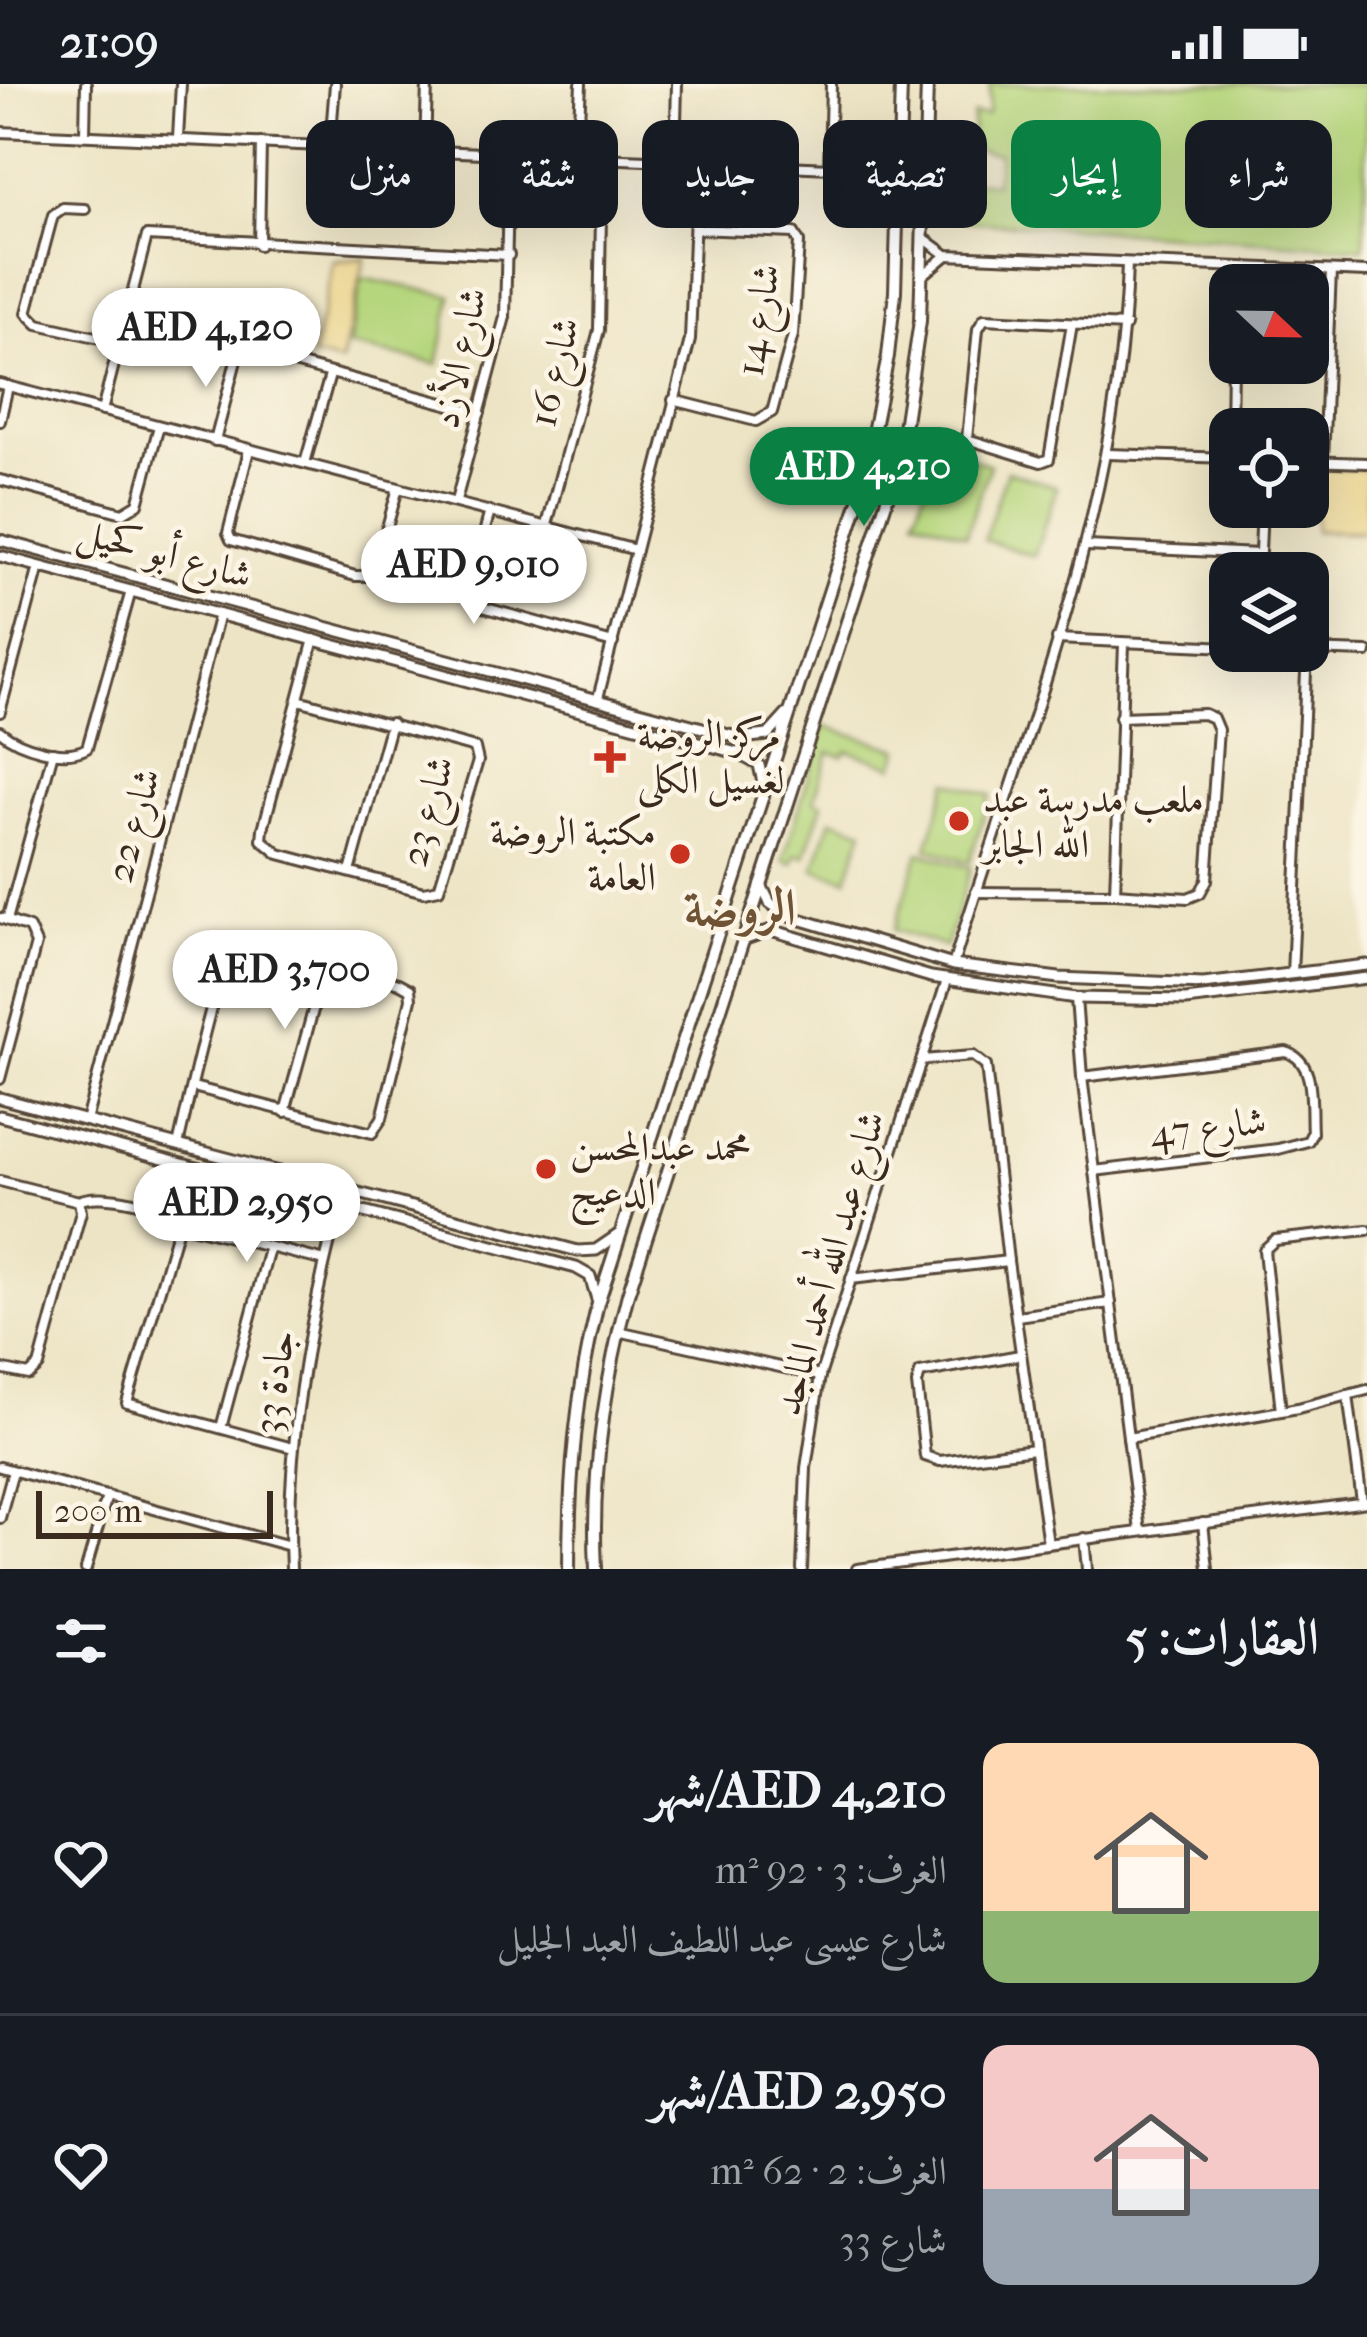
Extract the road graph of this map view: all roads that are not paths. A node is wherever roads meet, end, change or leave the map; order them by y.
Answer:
1 (86, 84) edge
2 (181, 84) edge
3 (335, 84) edge
4 (427, 84) edge
5 (581, 84) edge
6 (677, 84) edge
7 (831, 84) edge
8 (901, 84) edge
9 (928, 84) edge
10 (332, 120) edge
11 (426, 120) edge
12 (579, 120) edge
13 (676, 120) edge
14 (830, 120) edge
15 (899, 120) edge
16 (0, 132) edge
17 (85, 134) junction
18 (178, 138) junction
19 (261, 143) junction
20 (306, 145) edge
21 (85, 209) dead end
22 (508, 228) edge
23 (601, 228) edge
24 (896, 228) edge
25 (696, 229) joint
26 (922, 236) junction
27 (259, 245) junction
28 (508, 255) junction
29 (947, 255) junction
30 (1127, 263) junction
31 (1209, 266) edge
32 (1331, 271) joint
33 (1367, 272) edge
34 (922, 276) junction
35 (126, 318) junction
36 (1072, 324) junction
37 (1126, 326) junction
38 (118, 342) junction
39 (239, 350) junction
40 (330, 375) junction
41 (4, 385) edge
42 (674, 400) junction
43 (1325, 408) edge
44 (102, 411) junction
45 (480, 413) junction
46 (0, 422) edge
47 (159, 426) junction
48 (214, 441) junction
49 (249, 450) junction
50 (1108, 454) junction
51 (1209, 457) edge
52 (1329, 461) edge
53 (1367, 463) edge
54 (304, 464) junction
55 (0, 480) edge
56 (398, 488) junction
57 (861, 494) junction
58 (456, 501) junction
59 (886, 502) junction
60 (490, 511) junction
61 (547, 525) junction
62 (0, 540) edge
63 (1087, 545) junction
64 (636, 550) junction
65 (1221, 552) edge
66 (0, 556) edge
67 (838, 560) junction
68 (39, 567) junction
69 (862, 573) junction
70 (161, 583) junction
71 (180, 588) junction
72 (131, 591) junction
73 (156, 597) junction
74 (176, 602) junction
75 (219, 614) junction
76 (314, 639) junction
77 (1057, 639) junction
78 (613, 643) junction
79 (1124, 644) junction
80 (1209, 646) edge
81 (405, 647) junction
82 (1329, 651) edge
83 (425, 652) junction
84 (1367, 652) edge
85 (401, 661) junction
86 (421, 666) junction
87 (1307, 672) edge
88 (598, 698) junction
89 (298, 700) junction
90 (790, 709) junction
91 (0, 712) edge
92 (1120, 717) junction
93 (391, 723) junction
94 (0, 730) edge
95 (734, 736) junction
96 (729, 751) junction
97 (52, 752) junction
98 (763, 793) junction
99 (350, 872) junction
100 (760, 884) junction
101 (976, 892) junction
102 (1115, 893) junction
103 (4, 919) edge
104 (859, 937) junction
105 (743, 940) junction
106 (856, 954) junction
107 (326, 963) junction
108 (953, 965) junction
109 (1367, 965) edge
110 (1292, 974) junction
111 (1367, 979) edge
112 (947, 980) junction
113 (1139, 981) junction
114 (1163, 982) junction
115 (1076, 998) junction
116 (1162, 1000) junction
117 (1138, 1001) junction
118 (922, 1060) junction
119 (1082, 1077) junction
120 (0, 1079) edge
121 (193, 1087) junction
122 (0, 1098) edge
123 (19, 1103) junction
124 (40, 1108) junction
125 (285, 1112) junction
126 (0, 1116) edge
127 (14, 1119) junction
128 (86, 1121) junction
129 (36, 1125) junction
130 (178, 1145) junction
131 (1094, 1171) junction
132 (0, 1180) edge
133 (79, 1201) junction
134 (339, 1206) junction
135 (179, 1225) junction
136 (495, 1229) junction
137 (1367, 1230) edge
138 (517, 1234) junction
139 (618, 1235) junction
140 (491, 1245) junction
141 (268, 1249) junction
142 (515, 1251) junction
143 (325, 1261) junction
144 (1008, 1261) junction
145 (851, 1280) junction
146 (598, 1303) junction
147 (1111, 1303) junction
148 (1017, 1316) junction
149 (618, 1331) junction
150 (586, 1352) junction
151 (1021, 1355) junction
152 (611, 1363) junction
153 (0, 1370) edge
154 (820, 1376) junction
155 (1367, 1390) edge
156 (1348, 1395) junction
157 (1281, 1411) junction
158 (221, 1428) junction
159 (1128, 1438) junction
160 (573, 1439) junction
161 (598, 1446) junction
162 (293, 1448) junction
163 (1034, 1449) junction
164 (0, 1467) edge
165 (13, 1471) junction
166 (107, 1496) junction
167 (1365, 1502) edge
168 (0, 1518) edge
169 (1203, 1523) junction
170 (1140, 1532) junction
171 (1084, 1538) junction
172 (1048, 1544) junction
173 (290, 1546) junction
174 (86, 1569) edge
175 (291, 1569) edge
176 (569, 1569) edge
177 (596, 1569) edge
178 (802, 1569) edge
179 (858, 1569) edge
180 (1088, 1569) edge
181 (1208, 1569) edge

1 - 17 street
2 - 18 street
3 - 10 street
4 - 11 street
5 - 12 street
6 - 13 street
7 - 14 street
8 - 15 main road
9 - 26 main road
16 - 17 street
17 - 18 street
18 - 19 street
19 - 20 street
19 - 27 street
21 - 38 street
22 - 28 street, شارع الأزد
23 - 61 street, شارع 16
24 - 57 main road
25 - 42 street
25 - 42 street, شارع 14
26 - 29 street
26 - 34 main road
27 - 28 street
27 - 35 street
28 - 45 street, شارع الأزد
29 - 30 street
29 - 34 street
30 - 31 street
30 - 37 street
32 - 33 street
32 - 43 street
34 - 59 main road
35 - 38 street
35 - 39 street
36 - 36 street
36 - 37 street
37 - 50 street
38 - 44 street
39 - 40 street
39 - 48 street
40 - 45 street
40 - 54 street
41 - 44 street
41 - 46 street
42 - 64 street
44 - 47 street
45 - 58 street, شارع الأزد
47 - 48 street
47 - 55 street
48 - 49 street
49 - 54 street
49 - 56 street
50 - 51 street
50 - 63 street
52 - 53 street
54 - 56 street
56 - 58 street
57 - 59 main road
57 - 67 main road
58 - 60 street
59 - 69 main road
60 - 61 street
60 - 78 street
61 - 64 street
62 - 70 street, شارع أبو كحيل
63 - 65 street
63 - 77 street
64 - 78 street
66 - 68 street, شارع أبو كحيل
67 - 69 main road
67 - 90 main road
68 - 72 street, شارع أبو كحيل
68 - 91 street
69 - 100 main road
70 - 71 street, شارع أبو كحيل
70 - 73 street
71 - 74 street
71 - 81 street, شارع أبو كحيل
72 - 73 street, شارع أبو كحيل
72 - 97 street
73 - 74 street, شارع أبو كحيل
74 - 75 street, شارع أبو كحيل
75 - 76 street, شارع أبو كحيل
75 - 128 street, شارع 22
76 - 85 street, شارع أبو كحيل
76 - 89 street, شارع 23
77 - 79 street
77 - 101 street
78 - 88 street
79 - 80 street
79 - 92 street
81 - 83 street, شارع أبو كحيل
81 - 85 street
82 - 84 street
83 - 86 street
83 - 88 street, شارع أبو كحيل
85 - 86 street, شارع أبو كحيل
86 - 96 street, شارع أبو كحيل
87 - 110 street
88 - 95 street, شارع أبو كحيل
89 - 93 street, شارع 23
89 - 99 street, شارع 23
90 - 95 street
90 - 98 main road
92 - 102 street
92 - 102 street
93 - 99 street, شارع 23
93 - 99 street, شارع 23
94 - 97 street
95 - 96 street
96 - 98 street
97 - 103 street
98 - 139 main road
100 - 104 street
100 - 105 main road
101 - 102 street
101 - 108 street
103 - 120 street
104 - 106 street
104 - 108 street
105 - 106 street
105 - 149 main road
106 - 112 street
107 - 121 street
107 - 125 street
107 - 125 street
108 - 113 street
109 - 110 street
110 - 114 street
111 - 116 street
112 - 115 street
112 - 118 street, شارع عبد الله أحمد الماجد
113 - 114 street
113 - 117 street
114 - 116 street
115 - 117 street
115 - 119 street
116 - 117 street
118 - 144 street
118 - 145 street, شارع عبد الله أحمد الماجد
119 - 131 street
119 - 131 street, شارع 47
121 - 125 street
121 - 130 street
122 - 123 street
123 - 124 street
123 - 127 street
124 - 128 street
124 - 129 street
126 - 127 street
127 - 129 street
128 - 130 street
129 - 134 street
130 - 136 street
131 - 147 street
132 - 133 street
133 - 135 street
133 - 153 street
134 - 140 street
134 - 143 street, جادة 33
135 - 141 street
135 - 158 street
136 - 138 street
136 - 140 street
137 - 157 street
138 - 139 street
138 - 142 street
139 - 146 main road
140 - 142 street
141 - 143 street
141 - 158 street
142 - 146 street
143 - 162 street, جادة 33
144 - 145 street
144 - 148 street
145 - 154 street, شارع عبد الله أحمد الماجد
146 - 150 main road
147 - 148 street
147 - 159 street
148 - 151 street
149 - 152 main road
149 - 154 street
150 - 152 main road
150 - 160 main road
151 - 163 street
151 - 163 street
152 - 161 main road
154 - 178 street, شارع عبد الله أحمد الماجد
155 - 156 street
156 - 157 street
156 - 167 street
157 - 159 street
158 - 162 street
159 - 170 street
160 - 161 main road
160 - 176 main road
161 - 177 main road
162 - 173 street, جادة 33
163 - 172 street
164 - 165 street
165 - 166 street
165 - 168 street
166 - 173 street
166 - 174 street
167 - 169 street
169 - 170 street
169 - 181 street
170 - 171 street
171 - 172 street
171 - 180 street
172 - 179 street
173 - 175 street, جادة 33

